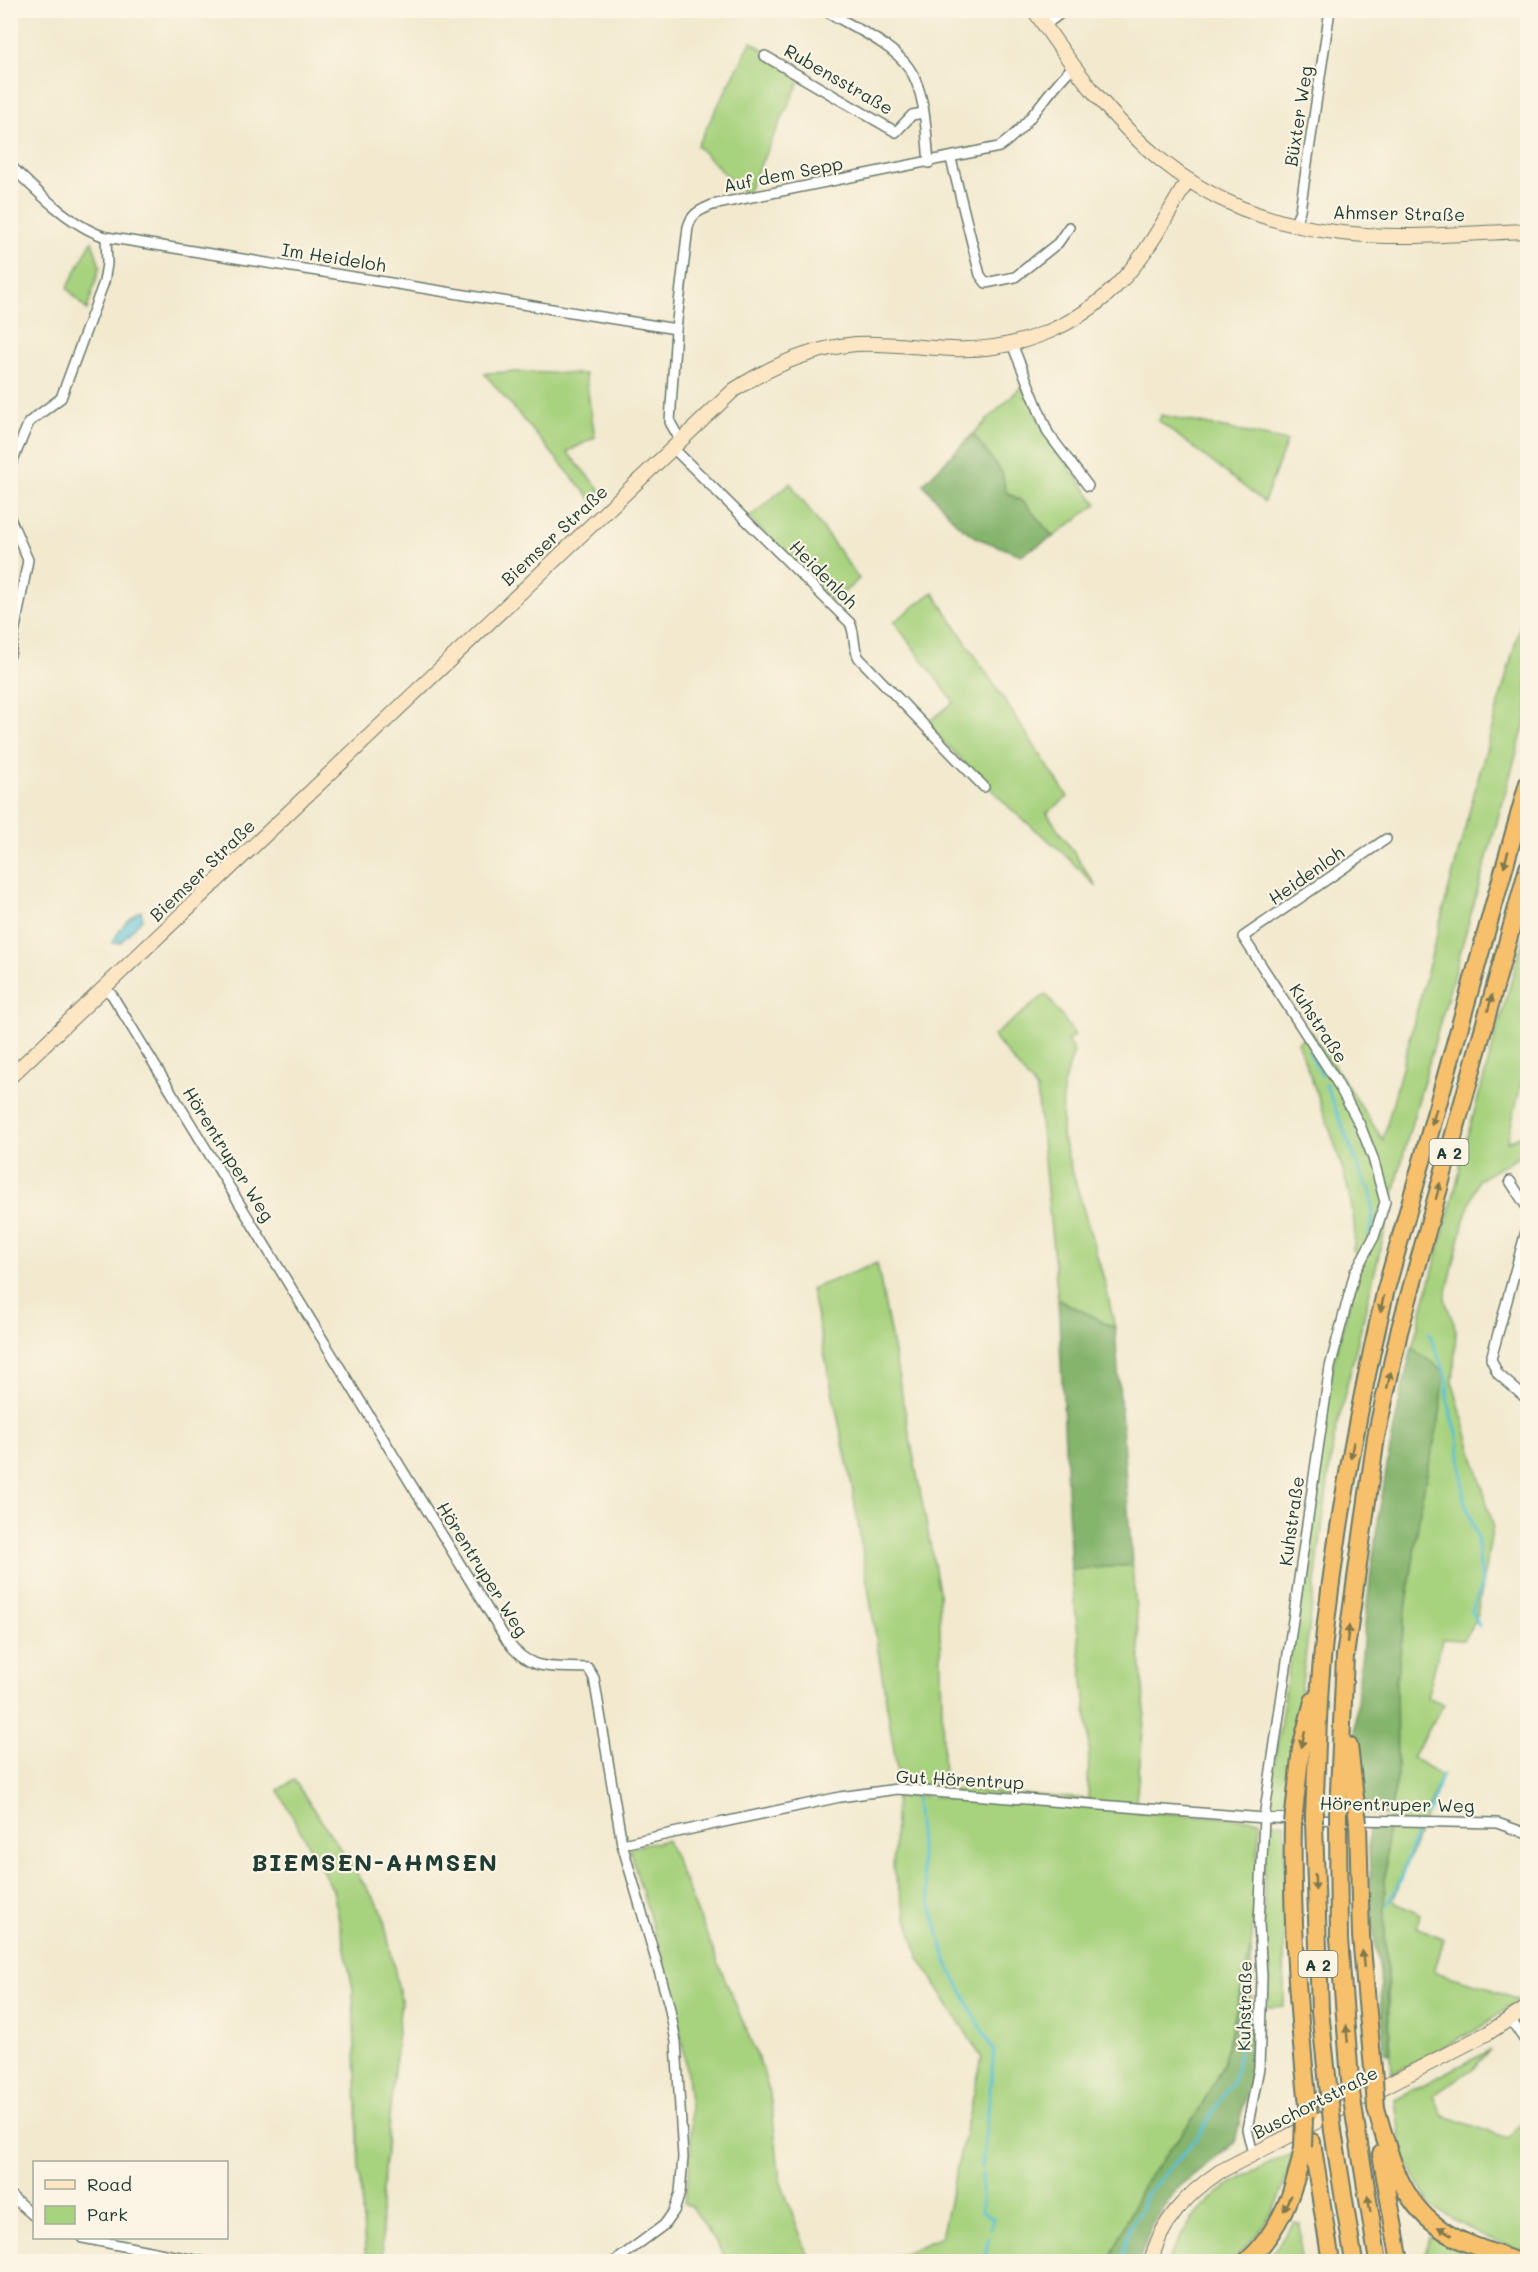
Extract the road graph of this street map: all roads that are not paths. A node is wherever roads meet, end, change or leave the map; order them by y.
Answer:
1 (824, 10) edge
2 (1034, 10) edge
3 (1065, 10) edge
4 (1330, 10) edge
5 (1044, 26) junction
6 (765, 56) dead end
7 (1073, 67) junction
8 (923, 113) junction
9 (951, 159) junction
10 (929, 163) junction
11 (10, 165) edge
12 (1188, 180) junction
13 (1295, 225) junction
14 (1069, 227) dead end
15 (1527, 231) edge
16 (106, 237) junction
17 (676, 329) junction
18 (1012, 344) junction
19 (676, 443) junction
20 (10, 466) edge
21 (1088, 486) dead end
22 (10, 518) edge
23 (10, 655) edge
24 (1527, 783) edge
25 (984, 787) dead end
26 (1386, 839) dead end
27 (1527, 868) edge
28 (1243, 937) joint
29 (105, 988) junction
30 (10, 1077) edge
31 (1510, 1181) dead end
32 (1527, 1209) edge
33 (1527, 1224) edge
34 (1527, 1400) edge
35 (1322, 1662) junction
36 (1342, 1692) junction
37 (1264, 1818) junction
38 (1527, 1834) edge
39 (622, 1844) junction
40 (1527, 2007) edge
41 (1511, 2020) junction
42 (1527, 2045) edge
43 (1376, 2108) junction
44 (1307, 2145) junction
45 (1253, 2154) junction
46 (10, 2195) edge
47 (33, 2215) edge
48 (88, 2239) edge
49 (205, 2262) edge
50 (614, 2262) edge
51 (1151, 2262) edge
52 (1246, 2262) edge
53 (1330, 2262) edge
54 (1354, 2262) edge
55 (1378, 2262) edge
56 (1400, 2262) edge
57 (1518, 2262) edge

1 - 8 street
2 - 5 street, Ahmser Straße
3 - 5 street
4 - 13 street, Büxter Weg
5 - 7 street, Ahmser Straße
6 - 8 street, Rubensstraße
7 - 9 street, Auf dem Sepp
7 - 12 street, Ahmser Straße
8 - 10 street
9 - 10 street, Auf dem Sepp
9 - 14 street
10 - 17 street, Auf dem Sepp
11 - 16 street, Im Heideloh
12 - 13 street, Ahmser Straße
12 - 18 street, Biemser Straße
13 - 15 street, Ahmser Straße
16 - 17 street, Im Heideloh
16 - 20 street
17 - 19 street, Auf dem Sepp
18 - 19 street, Biemser Straße
18 - 21 street
19 - 25 street, Heidenloh
19 - 29 street, Biemser Straße
22 - 23 street
24 -> 35 highway, A 2
26 - 28 street, Heidenloh
36 -> 27 highway, A 2
28 - 37 street, Kuhstraße
29 - 30 street, Biemser Straße
29 - 39 street, Hörentruper Weg
31 - 32 street
33 - 34 street
35 -> 44 highway, bridge
35 -> 54 highway, A 2, bridge
43 -> 36 highway, bridge
55 -> 36 highway, A 2, bridge
37 - 38 street, Hörentruper Weg
37 - 39 street, Gut Hörentrup
37 - 45 street, Kuhstraße
39 - 50 street, Hörentruper Weg
40 - 41 street, Buschortstraße
41 - 42 street
41 - 45 street, Buschortstraße
43 - 56 highway
57 -> 43 highway
44 -> 52 highway
44 - 53 highway
45 - 51 street, Buschortstraße
46 - 47 street
48 - 49 street

